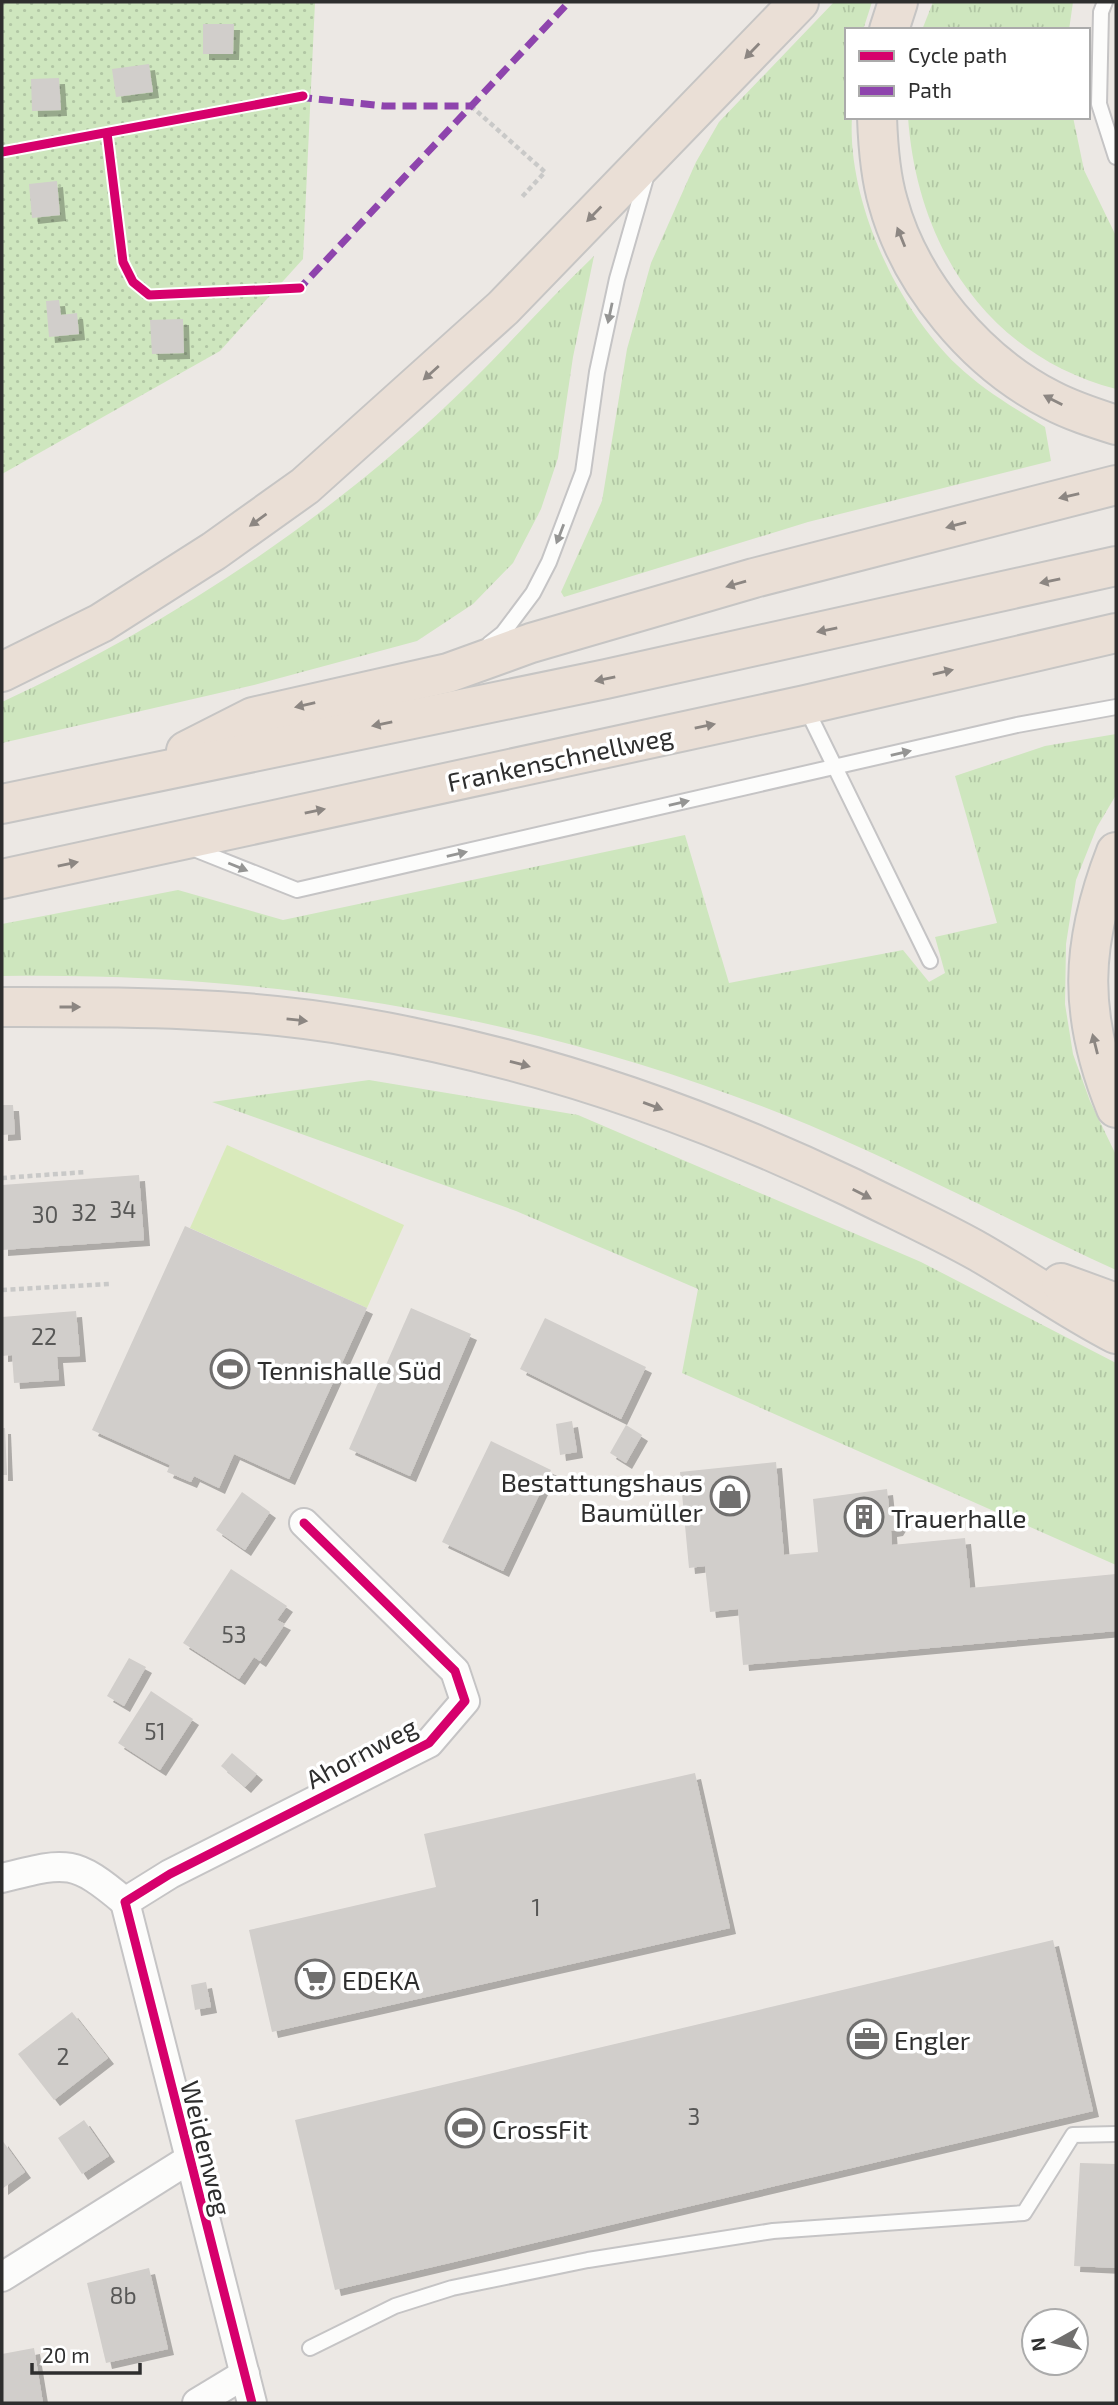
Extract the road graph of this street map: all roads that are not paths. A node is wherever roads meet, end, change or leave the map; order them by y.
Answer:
1 (799, 2) edge
2 (898, 2) edge
3 (1105, 2) edge
4 (890, 28) edge
5 (877, 119) edge
6 (653, 152) junction
7 (1116, 157) edge
8 (1116, 425) edge
9 (1116, 485) edge
10 (1116, 566) edge
11 (1116, 633) edge
12 (2, 672) edge
13 (448, 673) junction
14 (805, 705) junction
15 (1116, 707) edge
16 (836, 768) junction
17 (140, 774) junction
18 (2, 804) edge
19 (175, 842) junction
20 (1116, 852) edge
21 (2, 879) edge
22 (930, 961) dead end
23 (2, 1007) edge
24 (1116, 1108) edge
25 (980, 1253) junction
26 (1116, 1303) edge
27 (1116, 1335) edge
28 (304, 1523) dead end
29 (2, 1878) edge
30 (125, 1902) junction
31 (1116, 2134) edge
32 (188, 2160) junction
33 (2, 2277) edge
34 (310, 2348) dead end
35 (245, 2374) junction
36 (197, 2403) edge
37 (252, 2403) edge

1 -> 6 highway
2 - 4 highway
3 - 7 lane
8 -> 5 highway
6 -> 12 highway
6 -> 13 lane
9 -> 13 highway
10 -> 17 highway
14 -> 11 highway, Frankenschnellweg
13 -> 17 highway
14 - 16 lane
19 -> 14 highway, Frankenschnellweg
16 -> 15 lane
19 -> 16 lane
16 - 22 lane
17 - 18 highway
21 -> 19 highway, Frankenschnellweg
24 -> 20 highway
23 -> 25 highway
25 - 26 highway
25 - 27 highway
28 - 30 street, Ahornweg
29 - 30 street
30 - 32 street, Weidenweg
31 - 34 lane
32 - 33 street, Weidenweg
32 - 35 street, Weidenweg
35 - 36 street
35 - 37 street, Weidenweg

